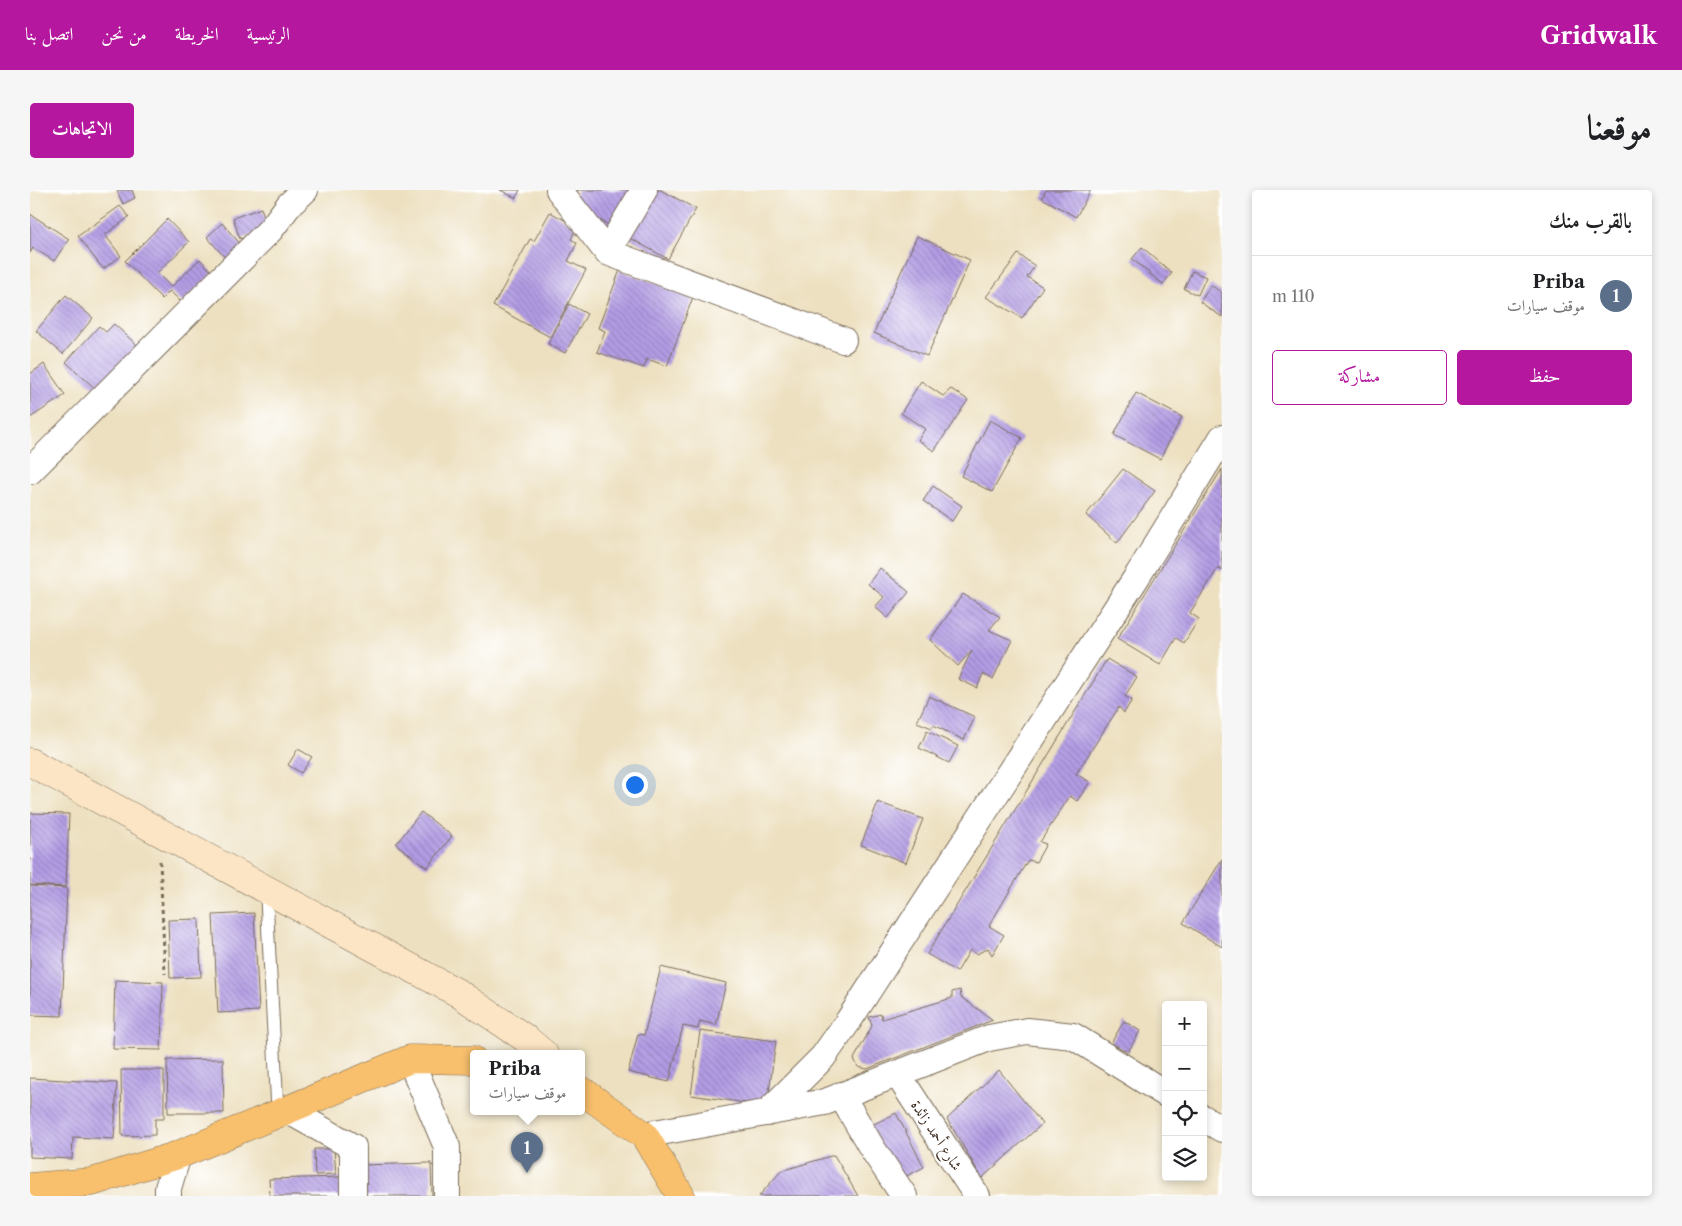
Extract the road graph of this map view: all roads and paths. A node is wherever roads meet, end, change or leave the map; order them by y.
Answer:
1 (305, 190) edge
2 (559, 190) edge
3 (644, 190) edge
4 (607, 252) junction
5 (843, 340) dead end
6 (1222, 438) edge
7 (30, 471) edge
8 (30, 762) edge
9 (158, 831) junction
10 (266, 889) junction
11 (164, 974) dead end
12 (539, 1050) edge
13 (410, 1059) junction
14 (470, 1060) edge
15 (898, 1075) junction
16 (585, 1091) edge
17 (1162, 1092) edge
18 (841, 1095) junction
19 (288, 1110) junction
20 (767, 1113) junction
21 (1207, 1120) edge
22 (1222, 1129) edge
23 (644, 1135) junction
24 (178, 1154) junction
25 (30, 1188) edge
26 (168, 1196) edge
27 (353, 1196) edge
28 (447, 1196) edge
29 (681, 1196) edge
30 (904, 1196) edge
31 (977, 1196) edge

1 - 7 street
2 - 4 street
3 - 4 street
4 - 5 street
6 - 20 street
8 - 9 street
9 - 10 street
9 - 11 path
10 - 12 street
10 - 19 lane
13 - 14 main road
13 - 19 main road
13 - 28 street
15 - 17 street
15 - 18 street
15 - 31 street, شارع أحمد زائدة
16 - 23 main road
18 - 20 street
18 - 30 street
19 - 24 main road
19 - 27 street
20 - 23 street
21 - 22 street
23 - 29 main road
24 - 25 main road
24 - 26 street

